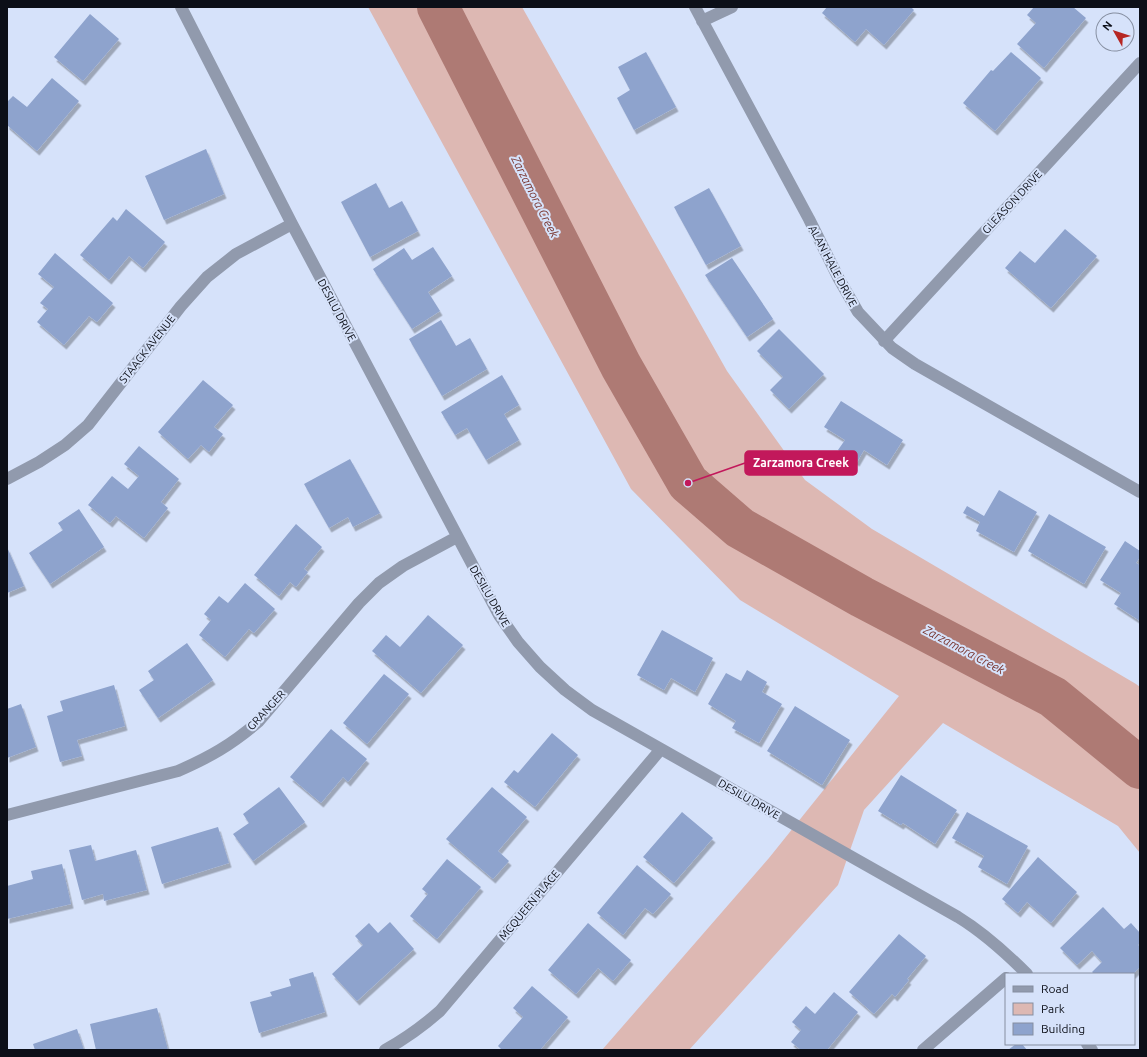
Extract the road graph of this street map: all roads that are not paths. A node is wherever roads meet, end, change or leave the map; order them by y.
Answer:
1 (181, 7) edge
2 (695, 7) edge
3 (732, 7) edge
4 (702, 21) junction
5 (1140, 63) edge
6 (292, 224) junction
7 (884, 341) junction
8 (7, 479) edge
9 (1140, 492) edge
10 (457, 537) junction
11 (661, 749) junction
12 (7, 815) edge
13 (1019, 971) edge
14 (1005, 979) edge
15 (386, 1050) edge
16 (923, 1050) edge

1 - 6 street, DESILU DRIVE
2 - 4 street, ALAN HALE DRIVE
3 - 4 street
4 - 7 street, ALAN HALE DRIVE
5 - 7 street, GLEASON DRIVE
6 - 8 street, STAACK AVENUE
6 - 10 street, DESILU DRIVE
7 - 9 street, ALAN HALE DRIVE
10 - 11 street, DESILU DRIVE
10 - 12 street, GRANGER
11 - 13 street, DESILU DRIVE
11 - 15 street, MCQUEEN PLACE
14 - 16 street

